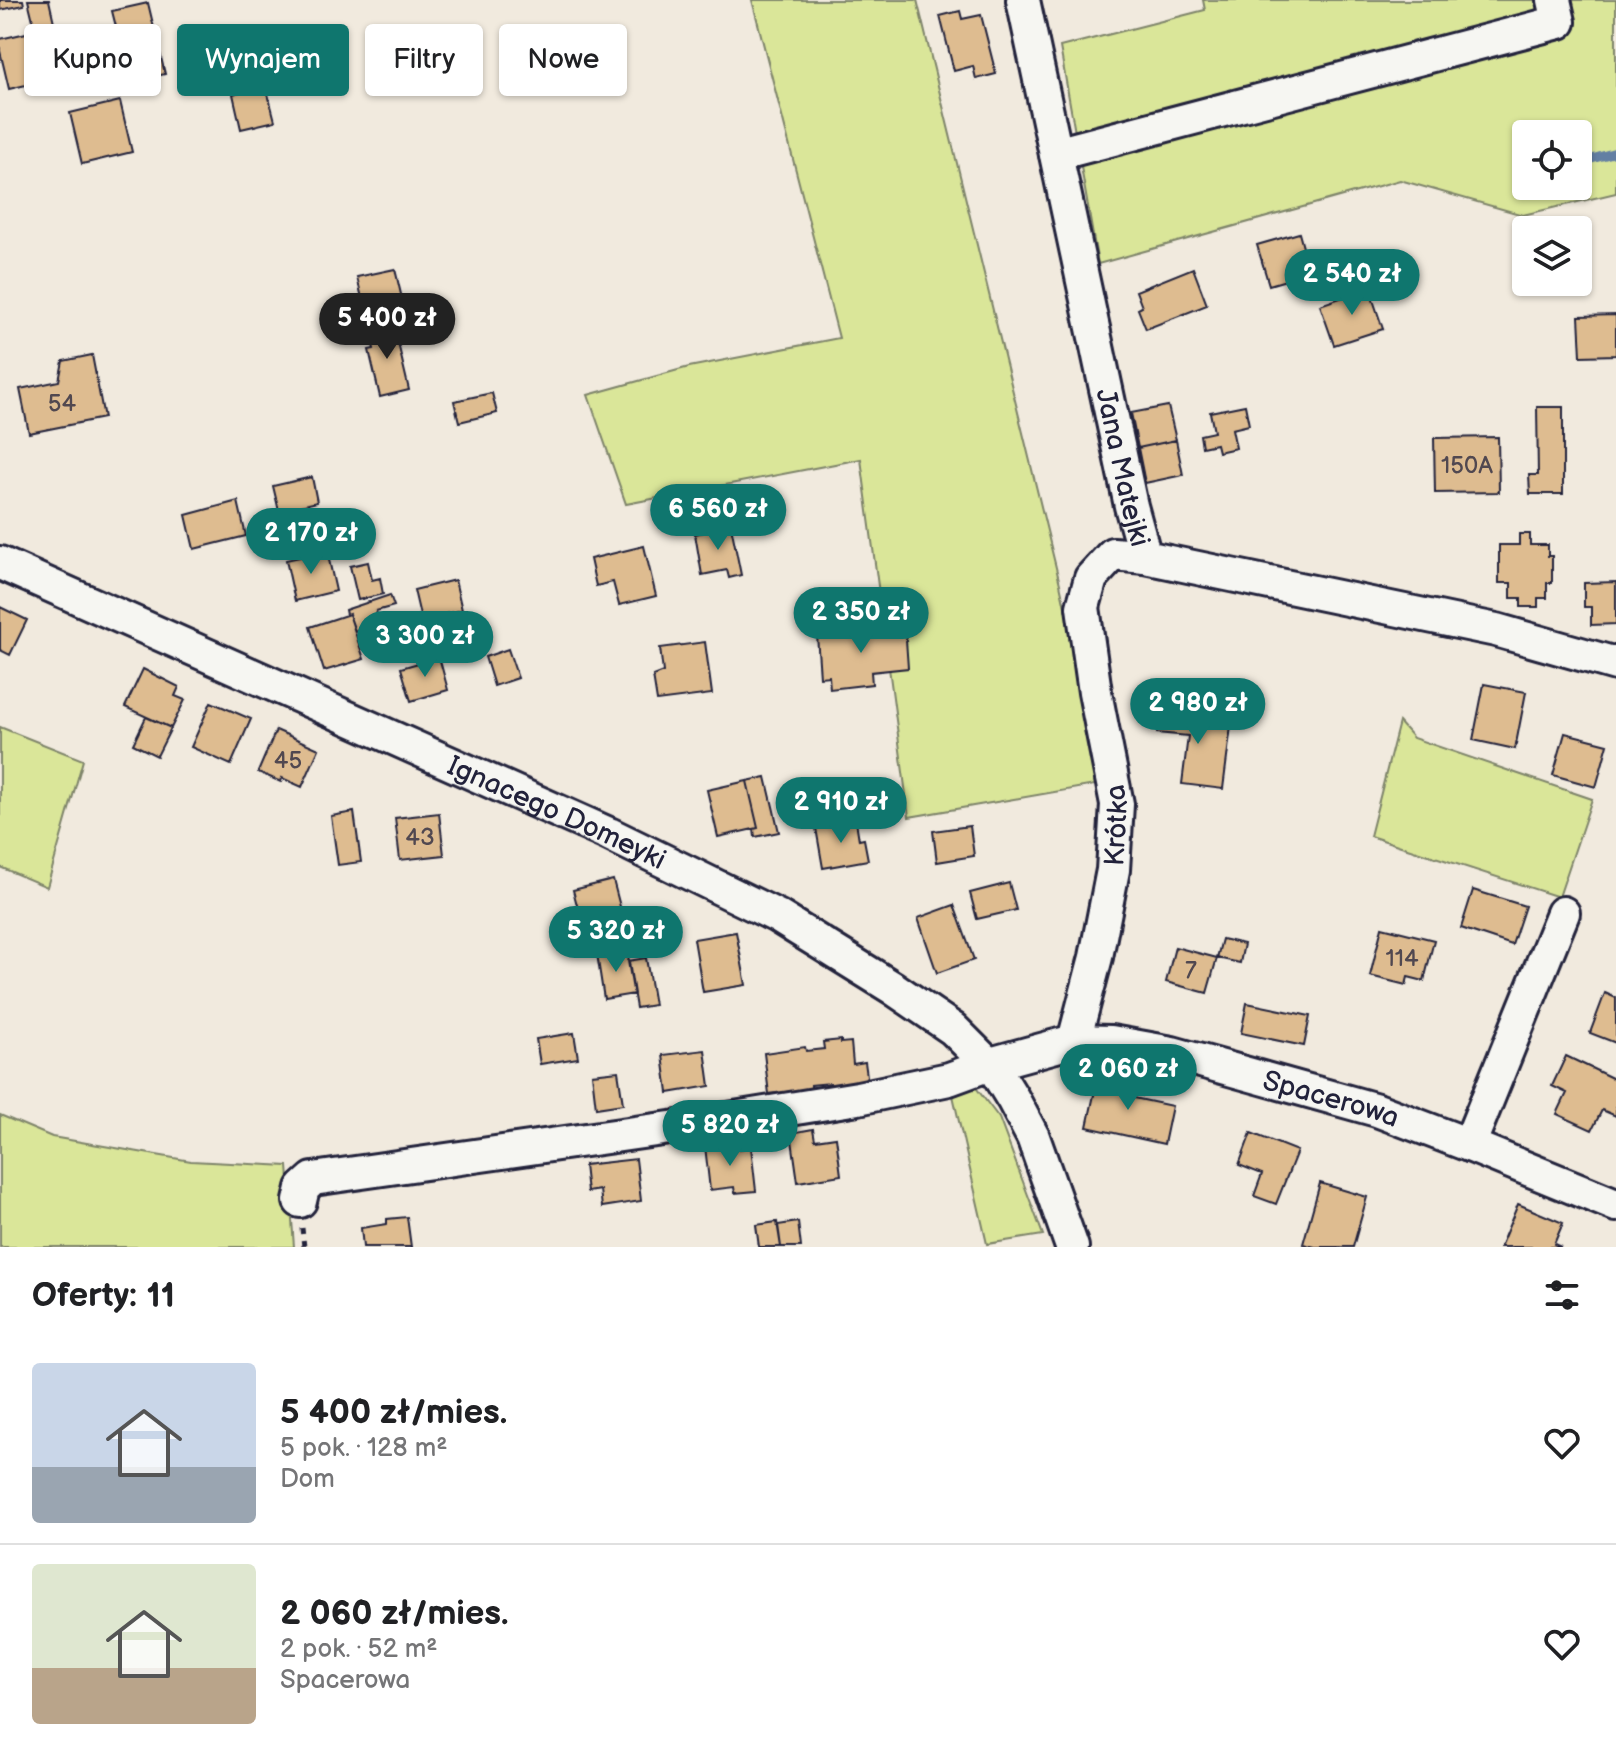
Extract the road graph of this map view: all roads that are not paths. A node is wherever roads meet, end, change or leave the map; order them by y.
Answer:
1 (1023, 0) edge
2 (1554, 0) edge
3 (1056, 154) junction
4 (1145, 557) junction
5 (0, 563) edge
6 (1616, 664) edge
7 (1563, 913) dead end
8 (1074, 1041) junction
9 (990, 1064) junction
10 (1469, 1145) junction
11 (300, 1201) dead end
12 (1616, 1205) edge
13 (1072, 1247) edge

1 - 3 street, Jana Matejki
2 - 3 street
3 - 4 street, Jana Matejki
4 - 6 street, Jana Matejki
4 - 8 street, Krótka
5 - 9 street, Ignacego Domeyki
7 - 10 street
8 - 9 street, Spacerowa
8 - 10 street, Spacerowa
9 - 11 street, Spacerowa
9 - 13 street, Ignacego Domeyki
10 - 12 street, Spacerowa

